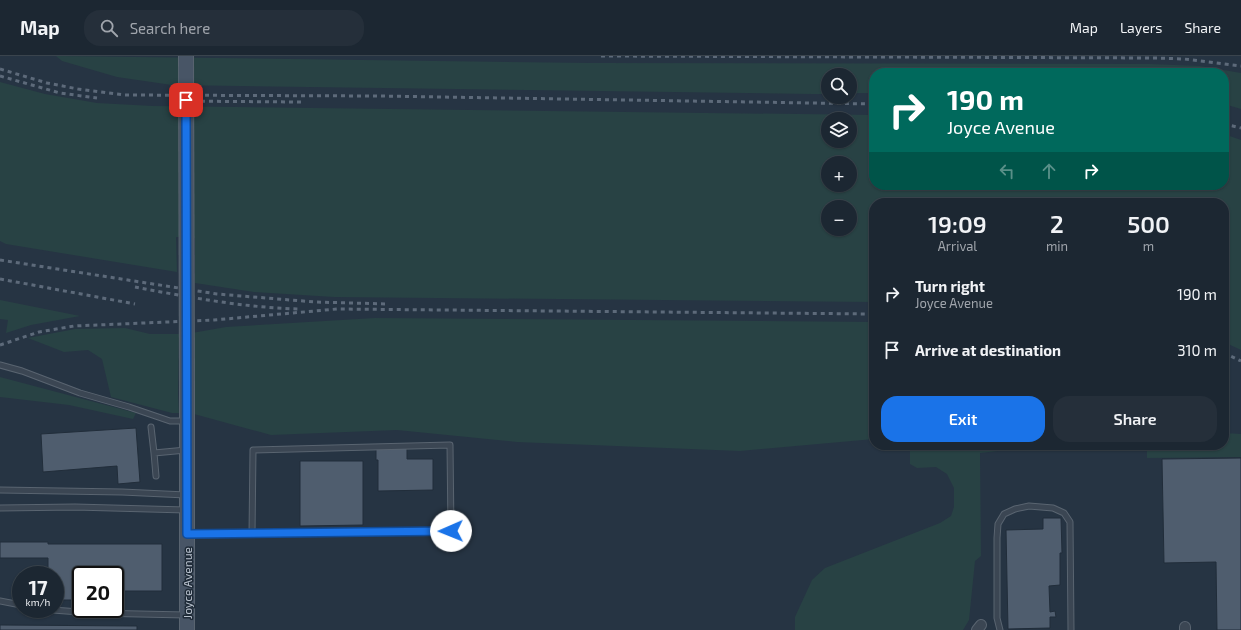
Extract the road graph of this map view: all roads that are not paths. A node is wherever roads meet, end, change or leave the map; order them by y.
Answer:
1 (186, 56) edge
2 (0, 366) edge
3 (187, 421) junction
4 (152, 427) dead end
5 (187, 450) junction
6 (154, 453) junction
7 (156, 476) dead end
8 (0, 490) edge
9 (187, 495) junction
10 (0, 508) edge
11 (187, 510) junction
12 (187, 534) junction
13 (252, 534) junction
14 (0, 601) edge
15 (12, 603) edge
16 (64, 611) edge
17 (186, 615) junction
18 (187, 630) edge
19 (1000, 630) edge
20 (1071, 630) edge

1 - 3 street, Joyce Avenue, bridge
2 - 3 lane
3 - 5 street, Joyce Avenue
4 - 6 lane
5 - 6 lane
5 - 9 street, Joyce Avenue
6 - 7 lane
8 - 9 lane
9 - 11 street, Joyce Avenue
10 - 11 lane
11 - 12 street, Joyce Avenue
12 - 13 lane
12 - 17 street, Joyce Avenue
13 - 13 lane
14 - 15 lane
16 - 17 lane
17 - 18 street, Joyce Avenue
19 - 20 lane

